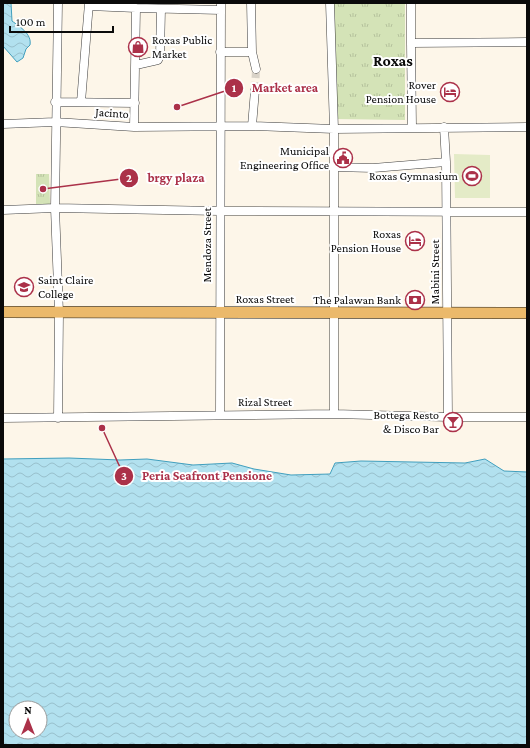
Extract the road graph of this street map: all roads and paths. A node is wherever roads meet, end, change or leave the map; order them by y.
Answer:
1 (58, 3) edge
2 (251, 3) edge
3 (330, 3) edge
4 (411, 3) edge
5 (89, 4) edge
6 (221, 6) edge
7 (136, 8) junction
8 (161, 9) junction
9 (527, 42) edge
10 (411, 43) junction
11 (220, 52) junction
12 (252, 52) junction
13 (136, 65) junction
14 (256, 69) tunnel mouth
15 (255, 90) tunnel mouth
16 (56, 102) junction
17 (81, 102) junction
18 (135, 103) junction
19 (55, 122) junction
20 (3, 124) edge
21 (252, 126) junction
22 (134, 127) junction
23 (412, 127) junction
24 (444, 127) junction
25 (527, 127) edge
26 (220, 128) junction
27 (334, 129) junction
28 (446, 162) junction
29 (333, 167) junction
30 (55, 208) junction
31 (3, 210) edge
32 (333, 210) junction
33 (219, 211) junction
34 (446, 211) junction
35 (527, 212) edge
36 (3, 312) edge
37 (219, 312) junction
38 (333, 312) junction
39 (447, 312) junction
40 (59, 313) junction
41 (527, 314) edge
42 (220, 414) junction
43 (334, 414) junction
44 (448, 417) junction
45 (527, 417) edge
46 (3, 418) edge
47 (58, 418) junction

1 - 16 street
2 - 12 street
3 - 27 street
4 - 10 street
5 - 7 street
5 - 17 street
6 - 8 street
6 - 11 street, Mendoza Street
7 - 8 street
7 - 13 street
8 - 13 street
9 - 10 street
10 - 23 street
11 - 12 street
11 - 26 street, Mendoza Street
12 - 14 street
13 - 18 street
15 - 21 street
16 - 17 street
16 - 19 street
17 - 18 street
18 - 22 street
19 - 20 street, Jacinto
19 - 22 street, Jacinto
19 - 30 street
21 - 26 street, Jacinto
21 - 27 street, Jacinto
22 - 26 street, Jacinto
23 - 24 street, Jacinto
23 - 27 street, Jacinto
24 - 25 street, Jacinto
24 - 28 street, Mabini Street
26 - 33 street, Mendoza Street
27 - 29 street
28 - 29 street
28 - 34 street, Mabini Street
29 - 32 street
30 - 31 street
30 - 33 street
30 - 40 street
32 - 33 street
32 - 34 street
32 - 38 street
33 - 37 street, Mendoza Street
34 - 35 street
34 - 39 street, Mabini Street
36 - 40 main road, Roxas Street
37 - 38 main road, Roxas Street
37 - 40 main road, Roxas Street
37 - 42 street, Mendoza Street
38 - 39 main road, Roxas Street
38 - 43 street
39 - 41 main road, Roxas Street
39 - 44 street, Mabini Street
40 - 47 street
42 - 43 street, Rizal Street
42 - 47 street, Rizal Street
43 - 44 street, Rizal Street
44 - 45 street, Rizal Street
46 - 47 street, Rizal Street

